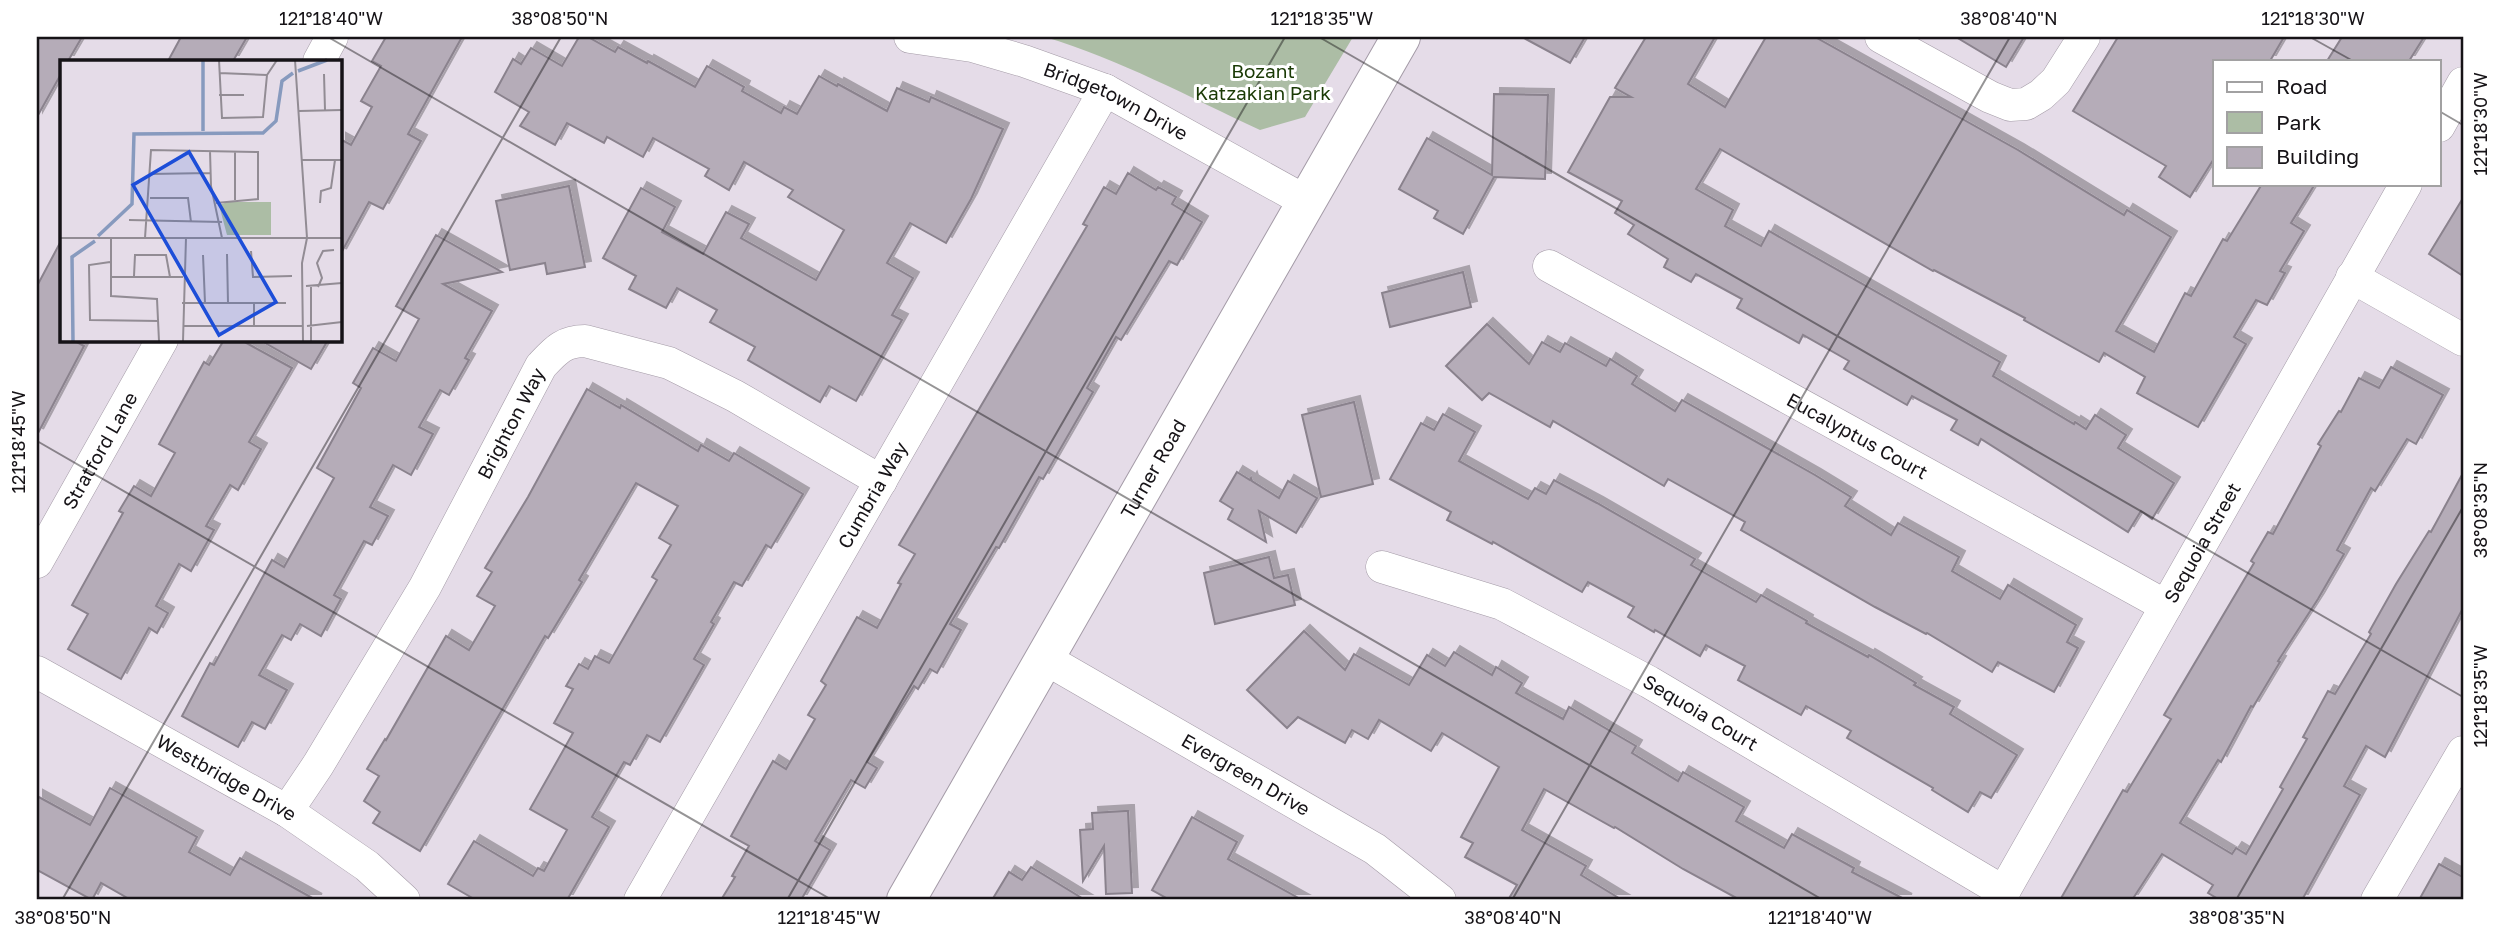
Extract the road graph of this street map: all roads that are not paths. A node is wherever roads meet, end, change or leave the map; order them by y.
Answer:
1 (332, 37) edge
2 (910, 37) edge
3 (1401, 37) edge
4 (1881, 37) edge
5 (2084, 37) edge
6 (320, 60) edge
7 (2463, 83) edge
8 (1105, 90) junction
9 (2440, 124) edge
10 (2405, 186) edge
11 (1307, 202) junction
12 (1549, 265) dead end
13 (2352, 277) junction
14 (2463, 340) edge
15 (161, 341) edge
16 (881, 481) junction
17 (37, 562) edge
18 (1382, 567) dead end
19 (2166, 606) junction
20 (1044, 659) junction
21 (37, 672) edge
22 (2459, 769) edge
23 (287, 811) junction
24 (2001, 896) edge
25 (404, 900) edge
26 (640, 900) edge
27 (906, 900) edge
28 (1440, 900) edge
29 (2377, 900) edge

1 - 6 street
2 - 8 street, Bridgetown Drive
3 - 11 main road, Turner Road
4 - 5 street
7 - 9 street
8 - 11 street, Bridgetown Drive
8 - 16 street, Cumbria Way
10 - 13 street, Sequoia Street
11 - 20 main road, Turner Road
12 - 19 street, Eucalyptus Court
13 - 14 street
13 - 19 street, Sequoia Street
15 - 17 street, Stratford Lane
16 - 23 street, Brighton Way
16 - 26 street, Cumbria Way
18 - 24 street, Sequoia Court
19 - 24 street, Sequoia Street
20 - 27 main road, Turner Road
20 - 28 street, Evergreen Drive
21 - 23 street, Westbridge Drive
22 - 29 street
23 - 25 street, Westbridge Drive

